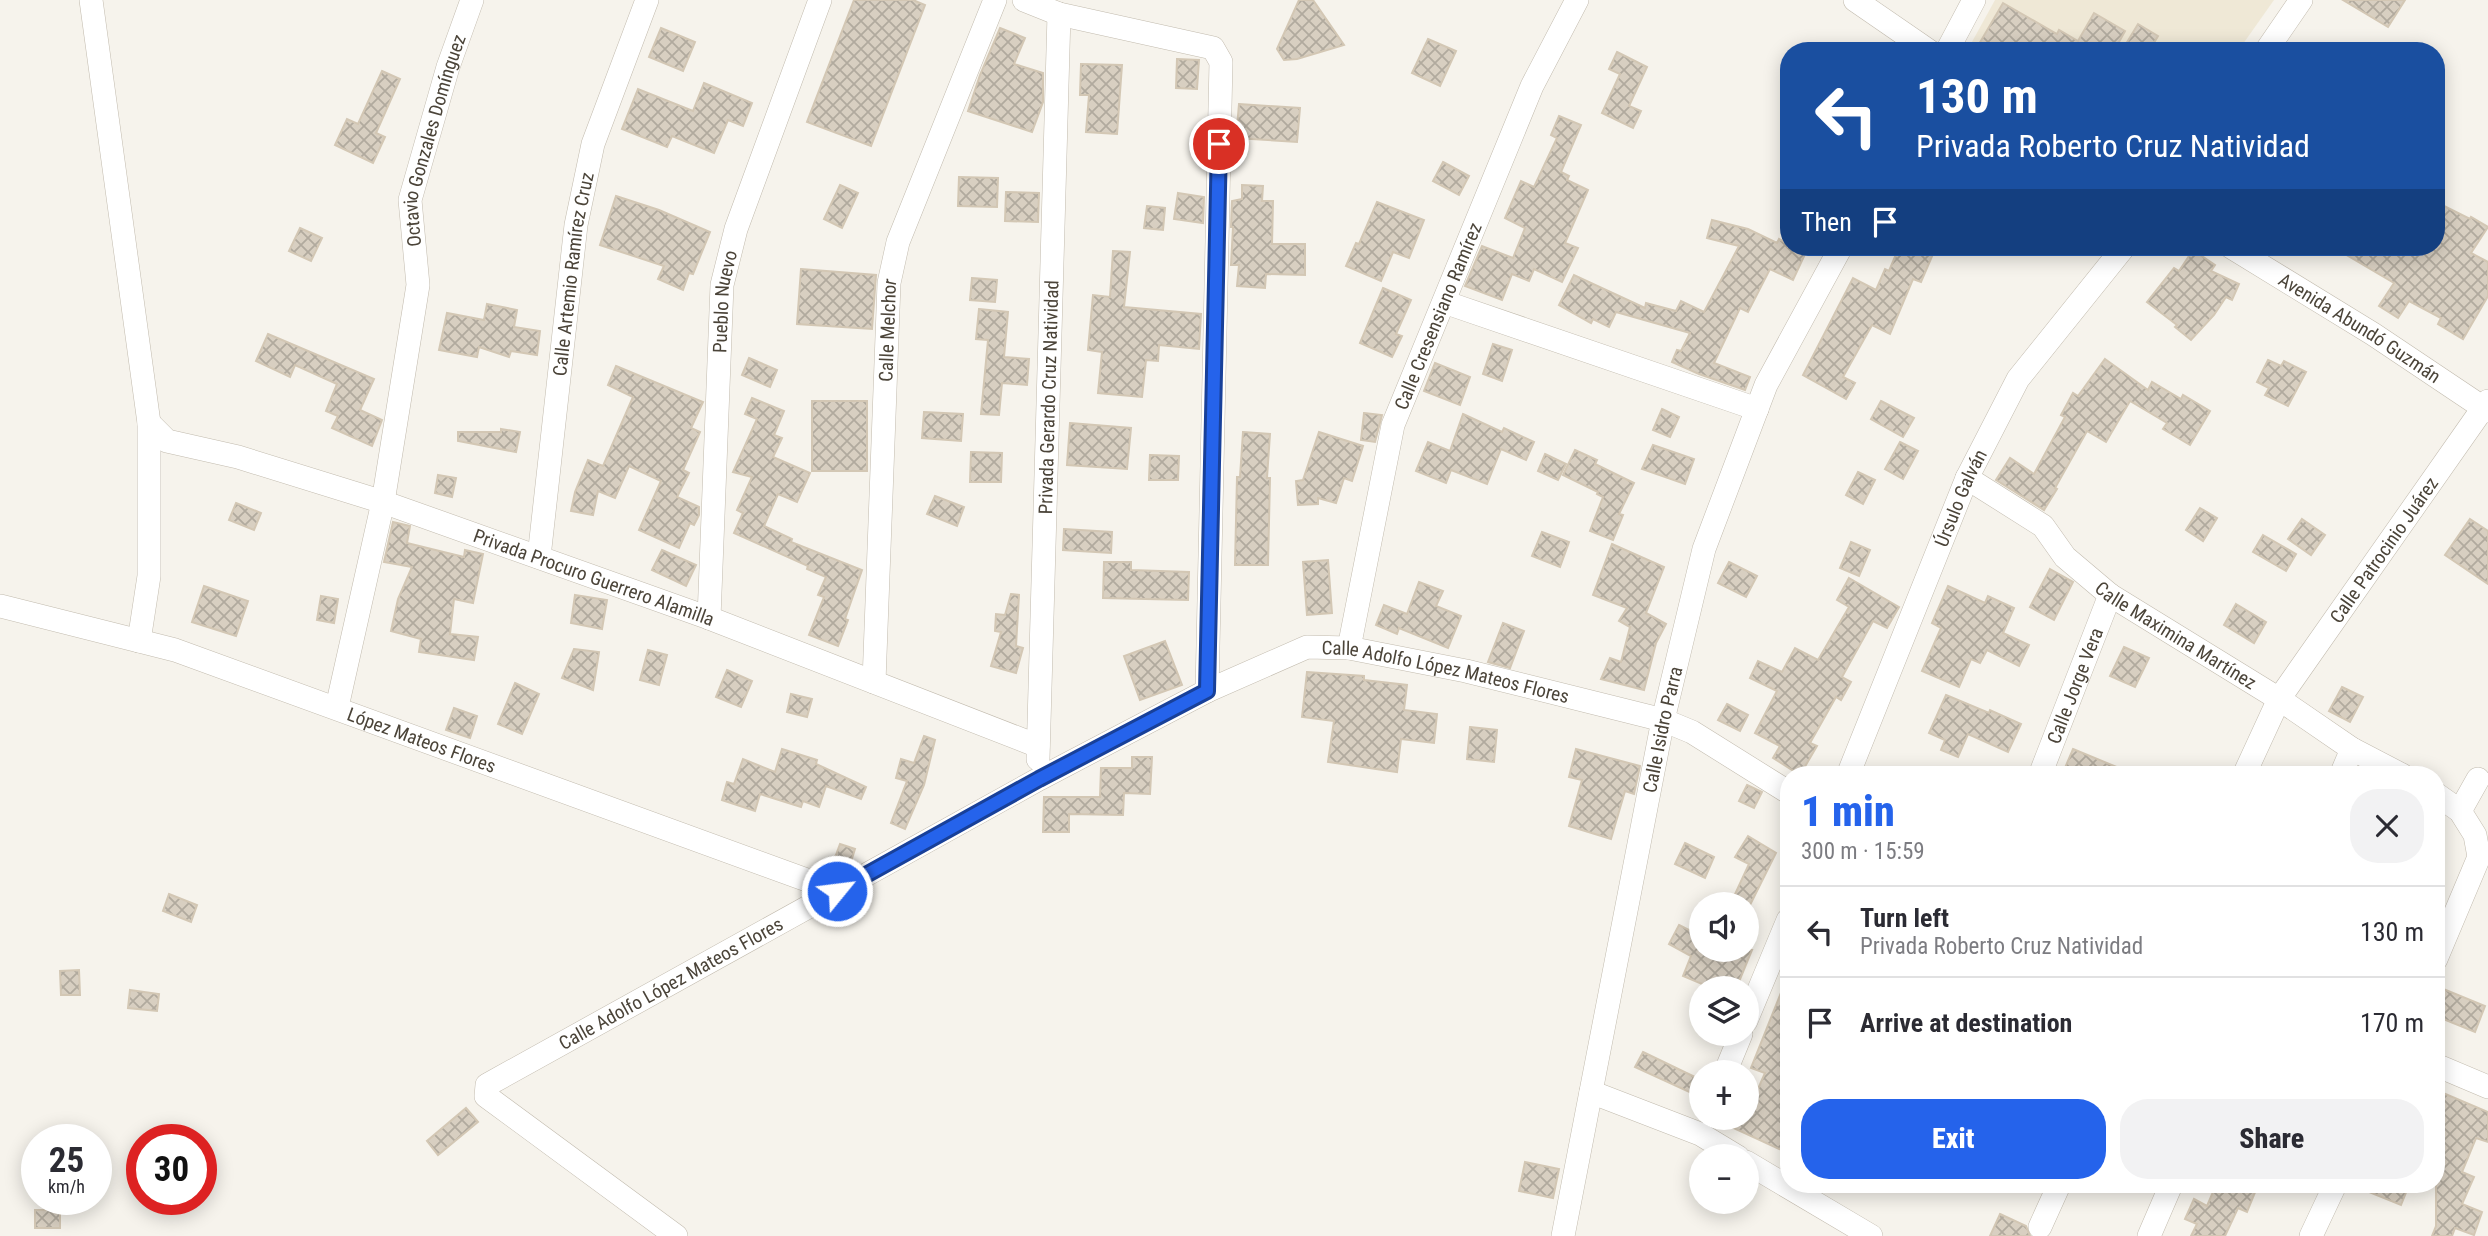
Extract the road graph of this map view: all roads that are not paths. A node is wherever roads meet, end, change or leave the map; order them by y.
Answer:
1 (91, 0) edge
2 (472, 0) edge
3 (647, 0) edge
4 (820, 0) edge
5 (995, 0) edge
6 (1024, 0) edge
7 (1577, 0) edge
8 (1855, 0) edge
9 (1974, 0) edge
10 (2301, 0) edge
11 (1059, 14) junction
12 (1916, 42) edge
13 (1952, 42) edge
14 (2272, 42) edge
15 (1836, 256) edge
16 (2117, 256) edge
17 (2246, 256) edge
18 (1444, 302) junction
19 (2486, 407) edge
20 (1757, 409) junction
21 (149, 423) junction
22 (1967, 478) junction
23 (383, 502) junction
24 (539, 557) junction
25 (2110, 595) junction
26 (0, 606) edge
27 (709, 618) junction
28 (139, 641) junction
29 (1349, 648) junction
30 (874, 682) junction
31 (1207, 691) junction
32 (2279, 699) junction
33 (337, 707) junction
34 (1663, 720) junction
35 (1038, 746) junction
36 (2352, 749) junction
37 (1852, 766) edge
38 (2044, 766) edge
39 (2248, 766) edge
40 (2345, 766) edge
41 (2385, 766) edge
42 (1039, 779) junction
43 (2479, 779) dead end
44 (1780, 787) edge
45 (2445, 801) edge
46 (2459, 811) junction
47 (837, 891) junction
48 (2445, 938) edge
49 (1780, 939) edge
50 (1759, 990) edge
51 (2445, 1069) edge
52 (2488, 1087) edge
53 (1591, 1092) junction
54 (1689, 1122) edge
55 (1708, 1130) edge
56 (1723, 1144) edge
57 (1759, 1170) edge
58 (1780, 1182) edge
59 (1798, 1193) edge
60 (2055, 1193) edge
61 (2168, 1193) edge
62 (2331, 1193) edge
63 (2040, 1227) dead end
64 (676, 1236) edge
65 (1563, 1236) edge
66 (1871, 1236) edge
67 (2149, 1236) edge
68 (2311, 1236) edge

1 - 21 street
2 - 23 street, Octavio Gonzales Domínguez
3 - 24 street, Calle Artemio Ramírez Cruz
4 - 27 street, Pueblo Nuevo
5 - 30 street, Calle Melchor
6 - 11 street
7 - 18 street, Calle Cresensiano Ramírez
8 - 12 street
9 - 13 street
10 - 14 street
11 - 31 street
11 - 35 street, Privada Gerardo Cruz Natividad
15 - 20 street, Calle Isidro Parra
16 - 22 street, Úrsulo Galván
17 - 19 street, Avenida Abundó Guzmán
18 - 20 street
18 - 29 street, Calle Cresensiano Ramírez
19 - 32 street, Calle Patrocinio Juárez
20 - 34 street, Calle Isidro Parra
21 - 23 street, Privada Procuro Guerrero Alamilla
21 - 28 street
22 - 25 street, Calle Maximina Martínez
22 - 37 street, Úrsulo Galván
23 - 24 street, Privada Procuro Guerrero Alamilla
23 - 33 street, Octavio Gonzales Domínguez
24 - 27 street, Privada Procuro Guerrero Alamilla
25 - 32 street, Calle Maximina Martínez
25 - 38 street, Calle Jorge Vera
26 - 28 street, López Mateos Flores
27 - 30 street, Privada Procuro Guerrero Alamilla
28 - 33 street, López Mateos Flores
29 - 31 street, Calle Adolfo López Mateos Flores
29 - 34 street, Calle Adolfo López Mateos Flores
30 - 35 street, Privada Procuro Guerrero Alamilla
31 - 42 street, Calle Adolfo López Mateos Flores
32 - 36 street, Calle Maximina Martínez
32 - 39 street, Calle Patrocinio Juárez
33 - 47 street, López Mateos Flores
34 - 44 street, Calle Adolfo López Mateos Flores
34 - 53 street, Calle Isidro Parra
35 - 42 street, Privada Gerardo Cruz Natividad
36 - 40 street
36 - 41 street, Calle Maximina Martínez
42 - 47 street, Calle Adolfo López Mateos Flores
43 - 46 street
45 - 46 street
46 - 48 street
47 - 64 street, Calle Adolfo López Mateos Flores
49 - 50 street
51 - 52 street
53 - 54 street
53 - 65 street, Calle Isidro Parra
55 - 56 street
57 - 58 street
59 - 66 street
60 - 63 street
61 - 67 street
62 - 68 street

